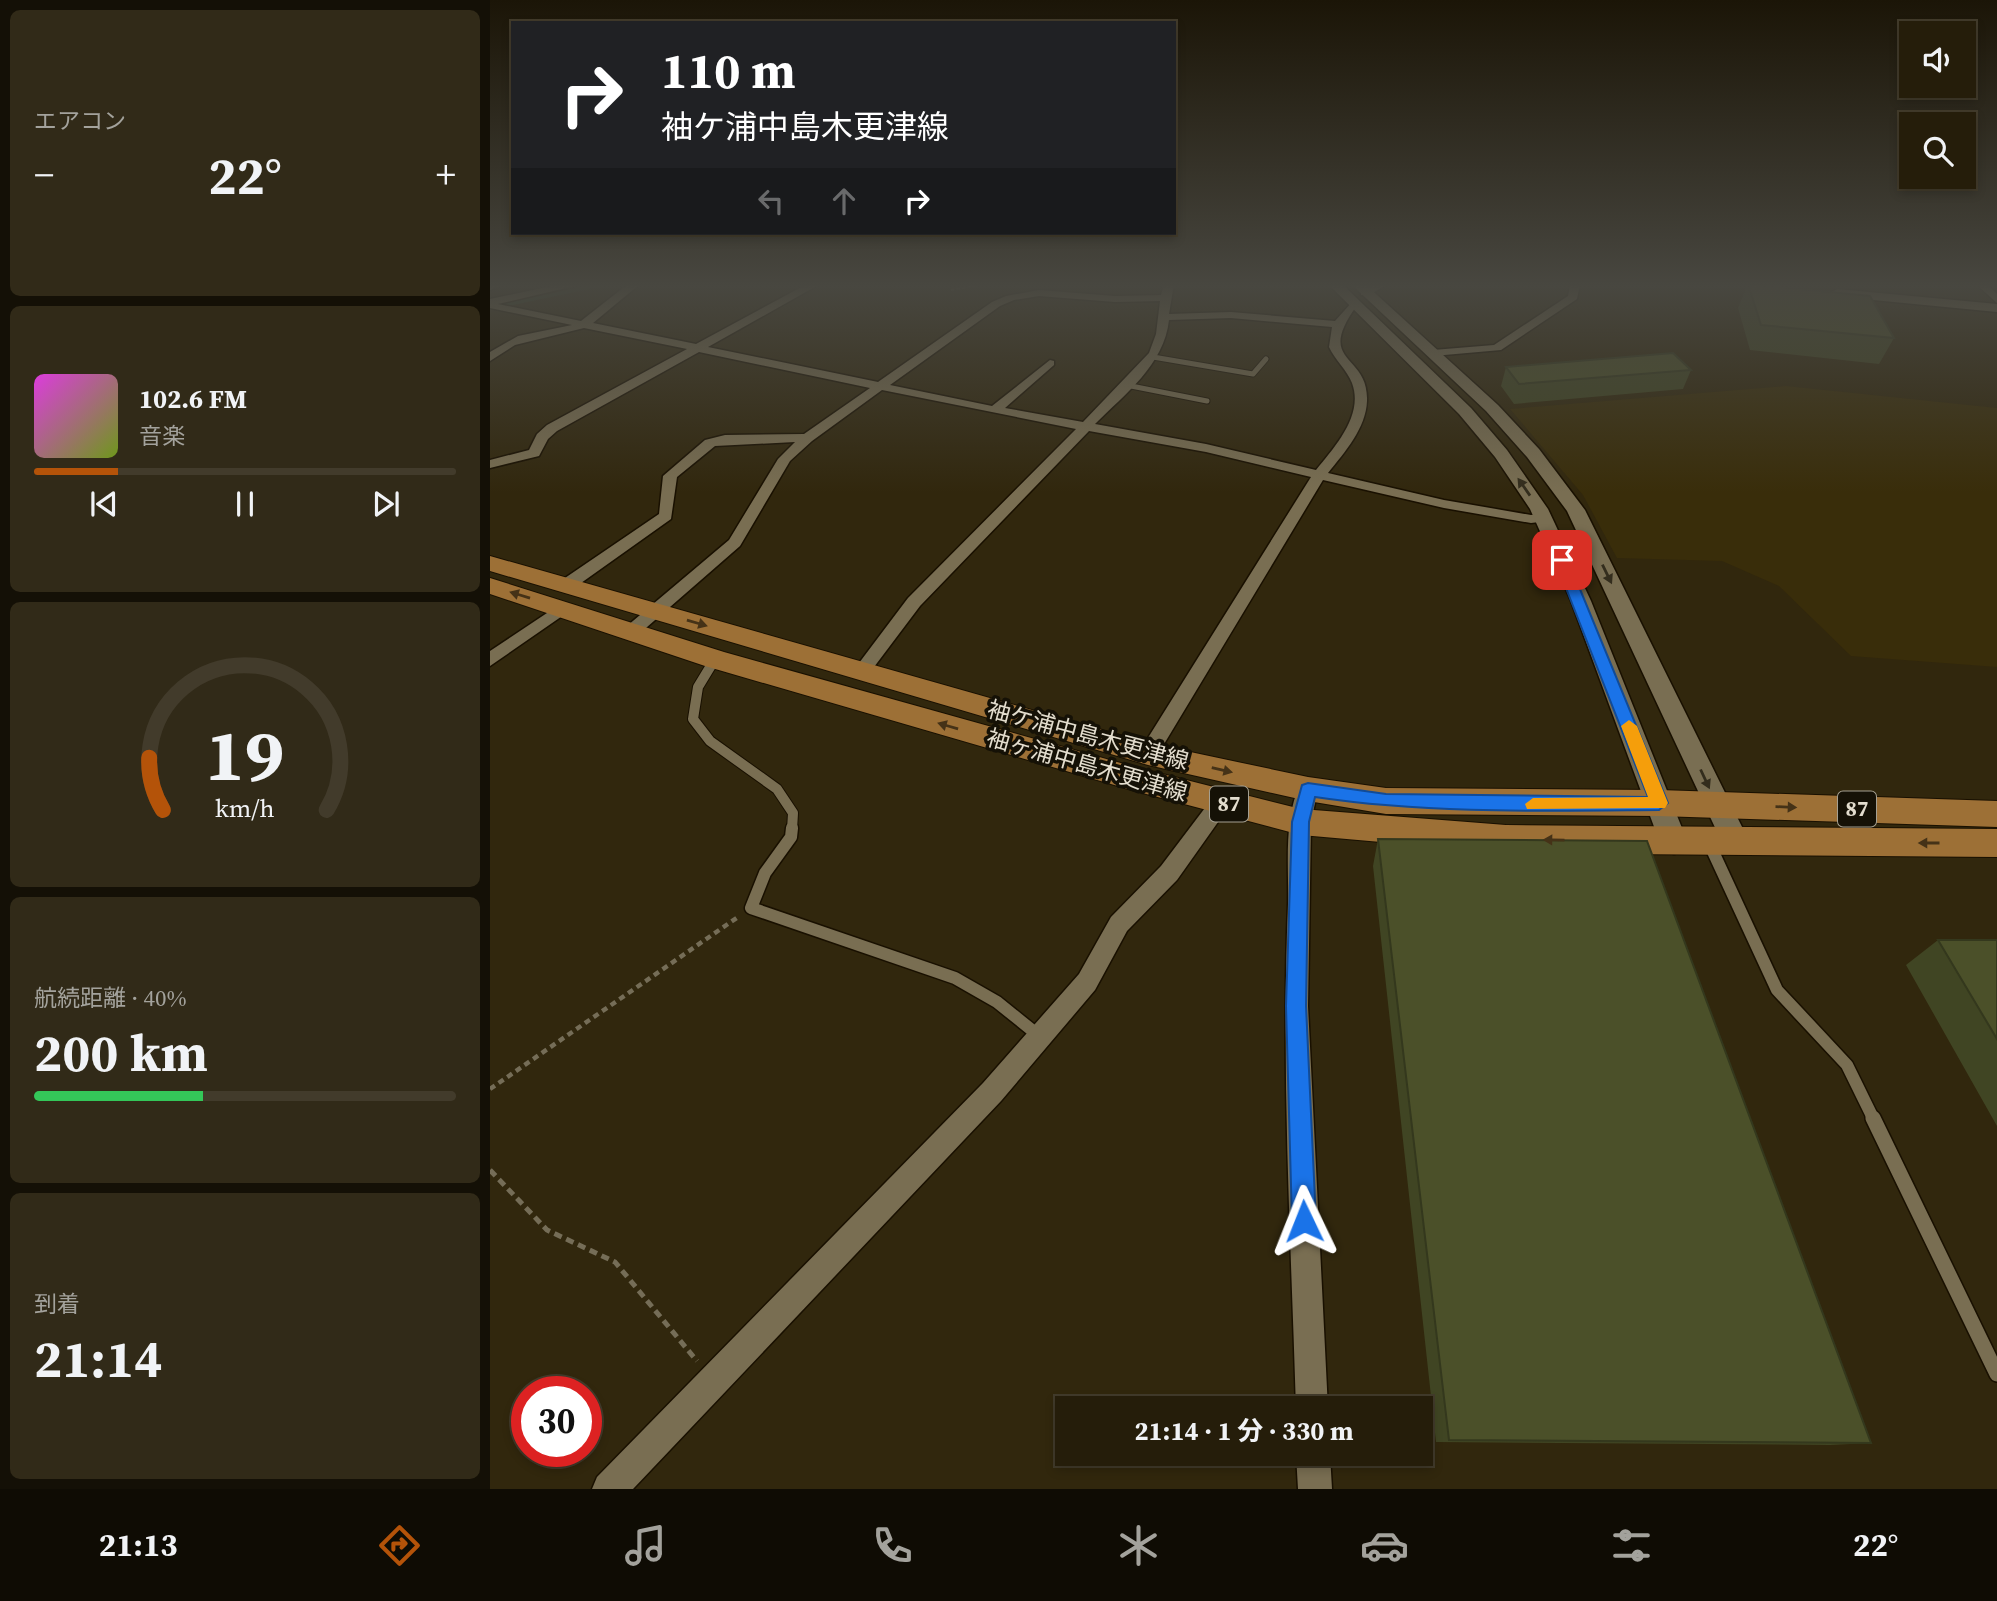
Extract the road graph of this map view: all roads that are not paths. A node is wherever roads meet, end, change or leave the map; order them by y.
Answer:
1 (689, 353) edge
2 (719, 353) edge
3 (925, 353) edge
4 (1155, 353) edge
5 (1340, 353) edge
6 (1417, 353) edge
7 (1433, 353) edge
8 (1153, 357) junction
9 (1266, 359) dead end
10 (1049, 363) dead end
11 (1126, 385) junction
12 (878, 386) junction
13 (1207, 401) dead end
14 (995, 410) junction
15 (1085, 427) junction
16 (807, 438) junction
17 (490, 464) edge
18 (1320, 474) junction
19 (1543, 518) junction
20 (490, 563) edge
21 (490, 586) edge
22 (565, 596) junction
23 (658, 612) junction
24 (634, 630) junction
25 (715, 659) junction
26 (490, 660) edge
27 (862, 671) junction
28 (1148, 754) junction
29 (1308, 789) junction
30 (1221, 802) junction
31 (1659, 803) junction
32 (1718, 805) junction
33 (1997, 814) edge
34 (1301, 822) junction
35 (1674, 843) junction
36 (1722, 843) junction
37 (1997, 843) edge
38 (1039, 1036) junction
39 (1997, 1374) edge
40 (1311, 1396) edge
41 (1313, 1466) edge
42 (608, 1489) edge
43 (1314, 1489) edge

1 - 17 street
2 - 12 street
3 - 12 street
4 - 8 street
5 - 18 street
19 -> 6 street
7 -> 32 street
8 - 9 lane
8 - 11 street
10 - 14 street
11 - 13 lane
11 - 15 street
12 - 14 street
12 - 16 street
14 - 15 street
15 - 18 street
15 - 27 street
16 - 22 street
16 - 23 street
18 - 19 street
18 - 28 street
19 - 31 street
20 - 22 main road, 袖ケ浦中島木更津線 / 87
22 -> 21 main road, 袖ヶ浦中島木更津線 / 87
22 - 23 main road, 袖ケ浦中島木更津線 / 87
22 - 24 main road, 袖ヶ浦中島木更津線 / 87
22 - 26 street
23 - 24 street
23 -> 27 main road, 袖ケ浦中島木更津線 / 87
24 - 25 main road, 袖ヶ浦中島木更津線 / 87
30 -> 25 main road, 袖ヶ浦中島木更津線 / 87
25 - 38 lane
27 - 28 main road, 袖ケ浦中島木更津線 / 87
28 -> 29 main road, 袖ケ浦中島木更津線 / 87
29 - 31 main road, 袖ケ浦中島木更津線 / 87
29 - 34 street
30 - 34 main road, 袖ヶ浦中島木更津線 / 87
30 - 38 street
31 - 32 main road, 袖ケ浦中島木更津線 / 87
31 - 35 street
32 -> 33 main road, 袖ケ浦中島木更津線 / 87
32 - 36 street
35 -> 34 main road, 袖ヶ浦中島木更津線 / 87
34 - 40 street
35 - 36 main road, 袖ヶ浦中島木更津線 / 87
37 -> 36 main road, 袖ヶ浦中島木更津線 / 87
36 - 39 lane
38 - 42 street
41 - 43 street

